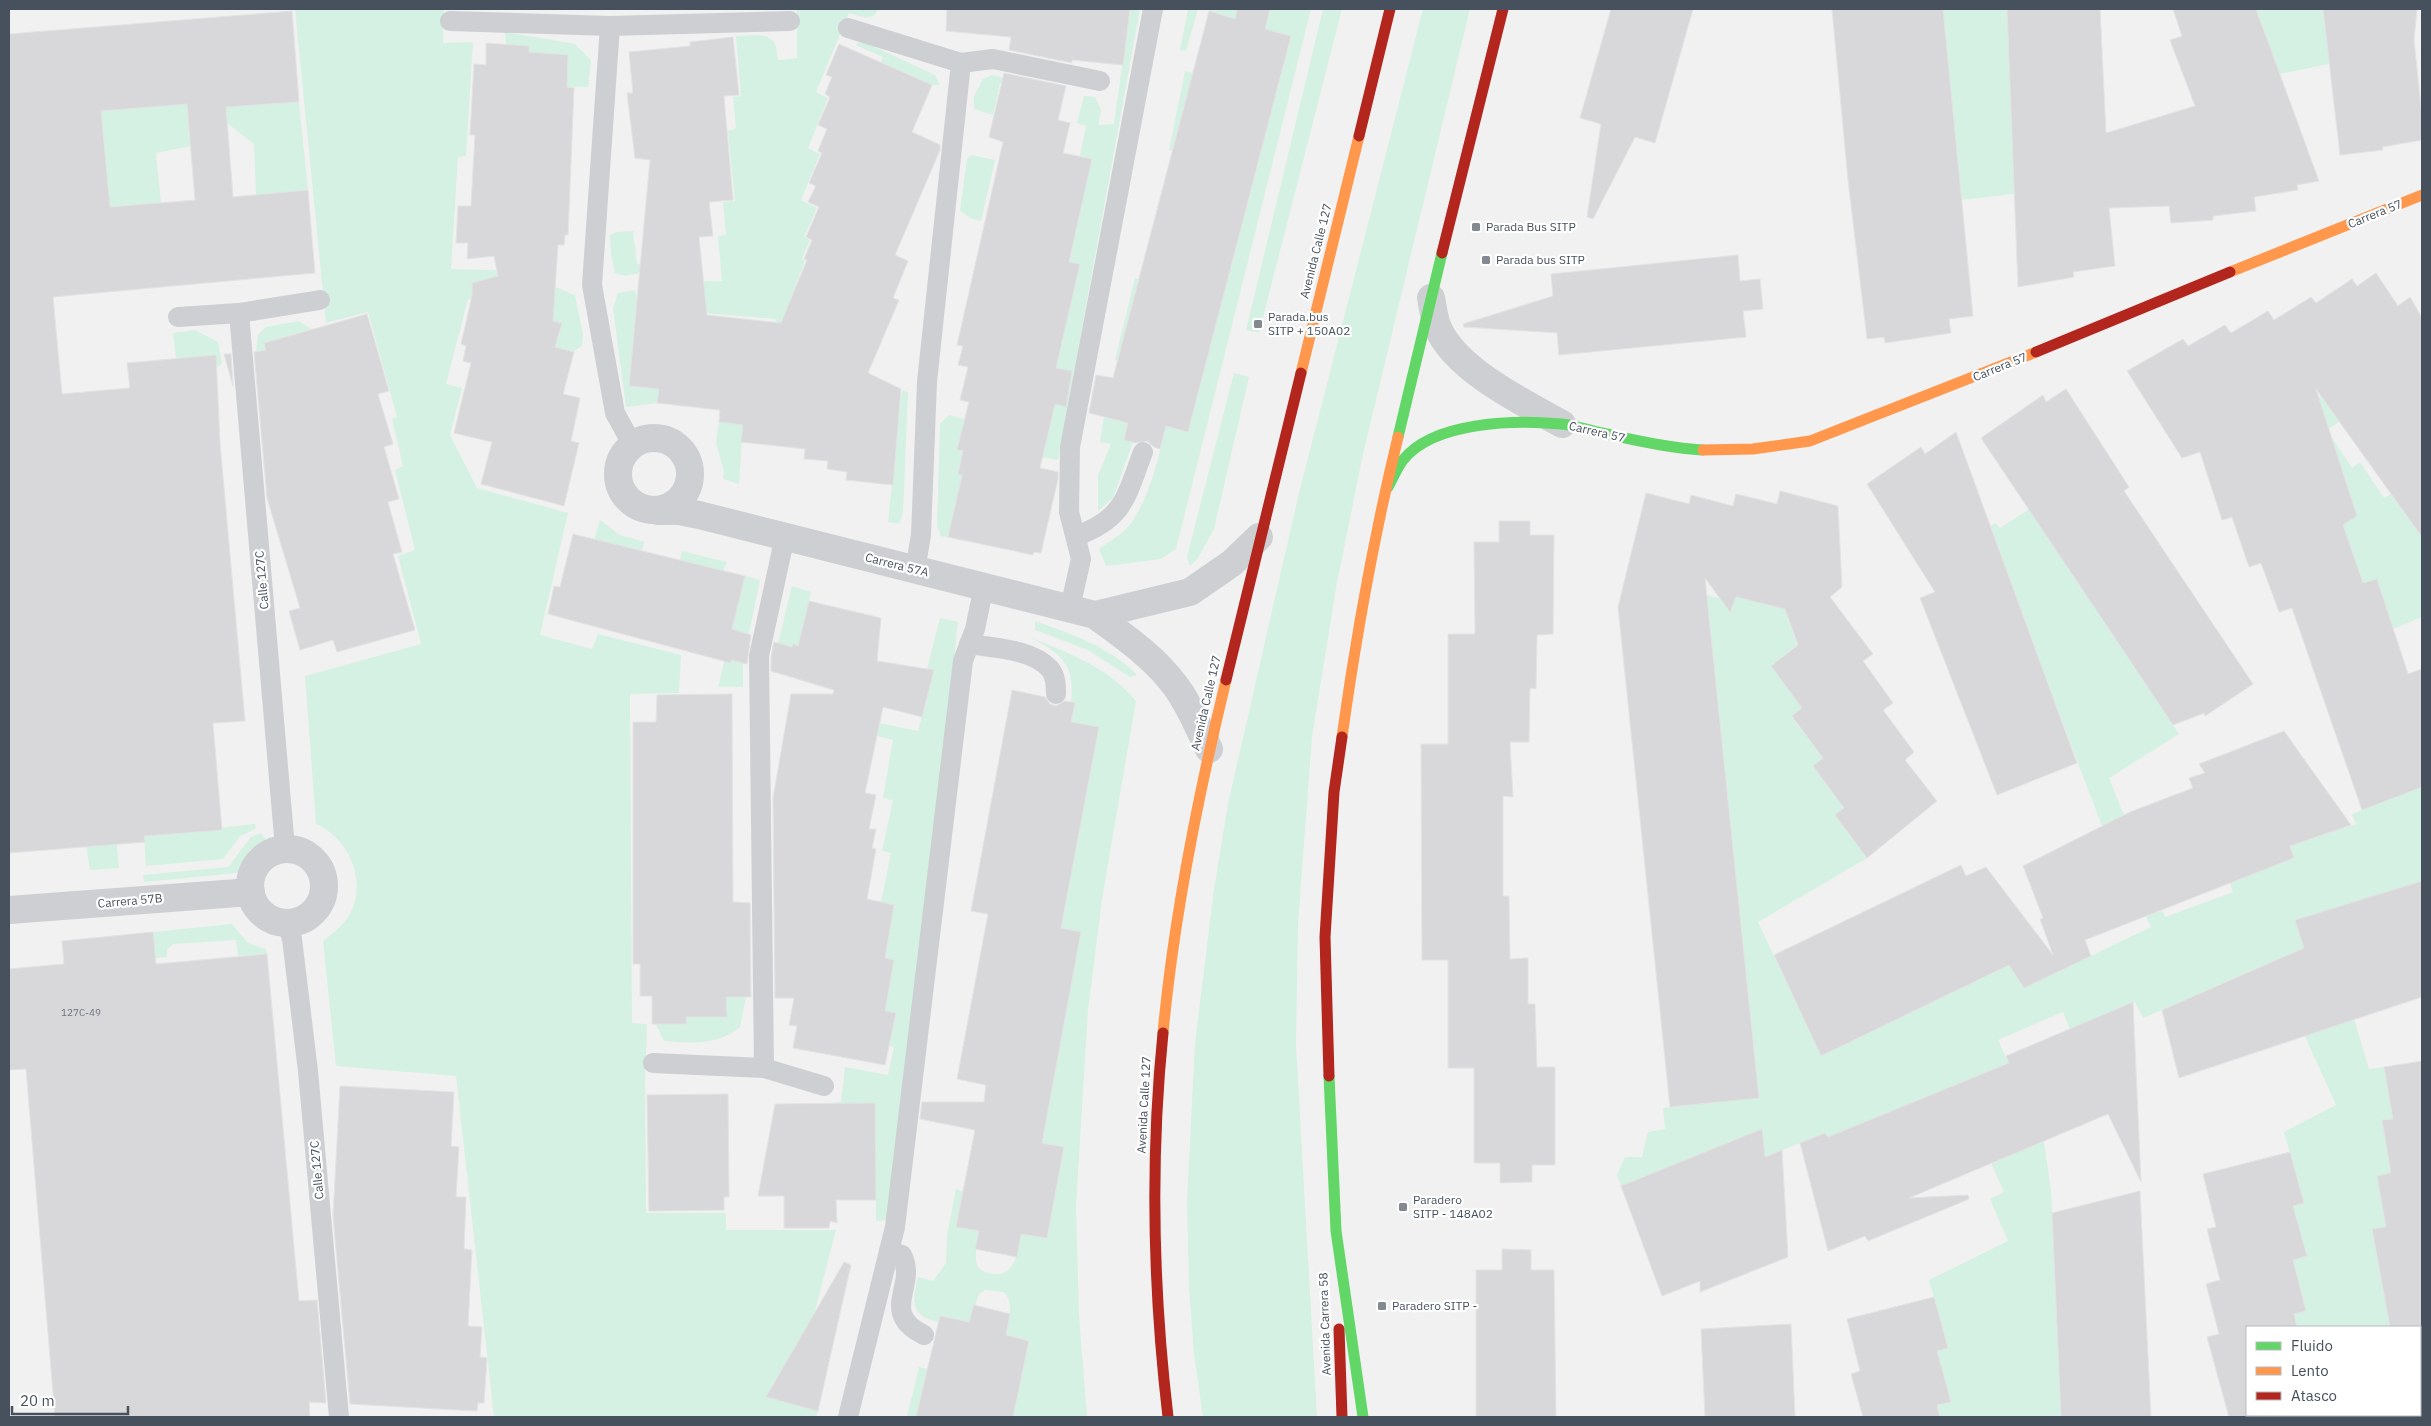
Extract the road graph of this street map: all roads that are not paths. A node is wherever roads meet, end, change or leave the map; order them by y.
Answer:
1 (1153, 9) edge
2 (1390, 9) edge
3 (1503, 9) edge
4 (450, 21) dead end
5 (790, 21) dead end
6 (610, 26) junction
7 (848, 28) dead end
8 (961, 63) junction
9 (1100, 81) dead end
10 (2422, 195) edge
11 (1430, 298) junction
12 (320, 300) dead end
13 (239, 313) junction
14 (178, 318) dead end
15 (1562, 424) junction
16 (632, 444) junction
17 (1143, 452) dead end
18 (690, 479) junction
19 (1384, 495) junction
20 (658, 511) junction
21 (699, 515) junction
22 (785, 536) junction
23 (1076, 536) junction
24 (1259, 537) junction
25 (914, 570) junction
26 (984, 586) junction
27 (1083, 611) junction
28 (970, 644) junction
29 (1056, 694) dead end
30 (1209, 749) junction
31 (286, 848) junction
32 (250, 892) junction
33 (9, 910) edge
34 (287, 923) junction
35 (653, 1063) dead end
36 (764, 1068) junction
37 (824, 1086) dead end
38 (1336, 1231) junction
39 (889, 1251) junction
40 (924, 1335) dead end
41 (340, 1417) edge
42 (848, 1417) edge
43 (1168, 1417) edge
44 (1342, 1417) edge
45 (1363, 1417) edge

1 - 23 lane
2 - 24 main road, Avenida Calle 127
3 - 11 main road
4 - 6 lane
5 - 6 lane
6 - 16 lane
7 - 8 lane
8 - 9 lane
8 - 25 lane
10 - 15 main road, Carrera 57
11 - 15 street, Carrera 57
11 - 19 main road
12 - 13 lane
13 - 14 lane
13 - 31 lane, Calle 127C
15 - 19 main road, Carrera 57
16 - 18 street
16 - 20 street, Carrera 57A
17 - 23 lane
18 - 20 street
18 - 21 street
19 - 38 main road
20 - 21 street, Carrera 57A
21 - 22 street, Carrera 57A
22 - 25 street, Carrera 57A
22 - 36 lane
23 - 27 lane
24 - 27 street, Carrera 57A
24 - 30 main road, Avenida Calle 127
25 - 26 street, Carrera 57A
26 - 27 street, Carrera 57A
26 - 28 lane
27 - 30 street, Carrera 57A
28 - 29 lane
28 - 39 lane
30 - 43 main road, Avenida Calle 127
31 - 32 street
31 - 34 street
32 - 33 street, Carrera 57B
32 - 34 street
34 - 41 lane, Calle 127C
35 - 36 lane
36 - 37 lane
38 - 44 main road, Avenida Carrera 58
38 - 45 main road
39 - 40 lane
39 - 42 lane

